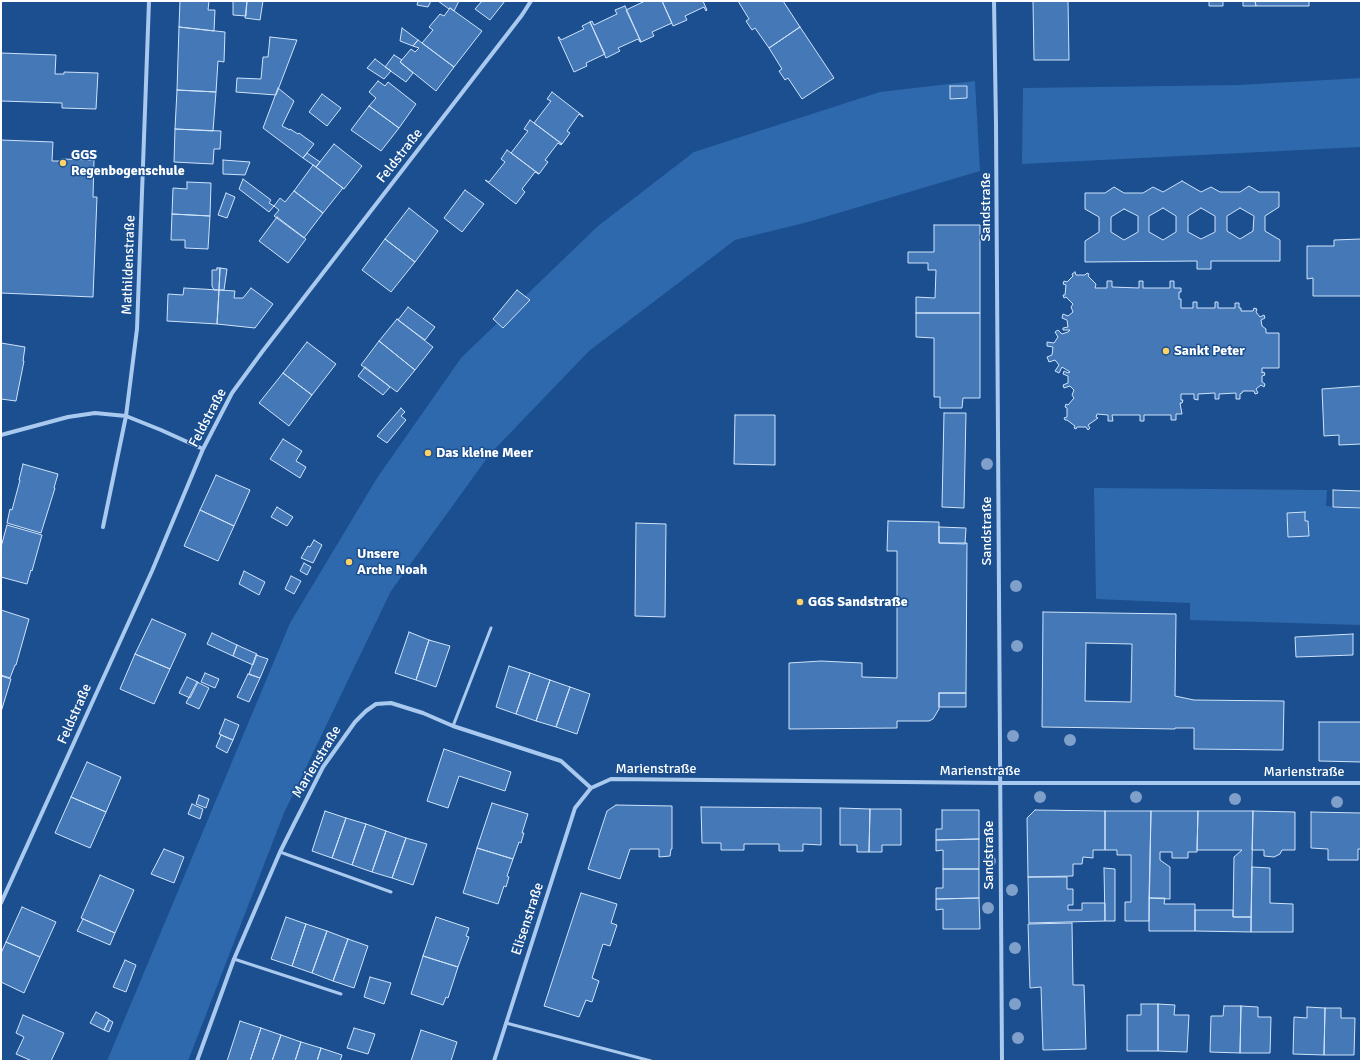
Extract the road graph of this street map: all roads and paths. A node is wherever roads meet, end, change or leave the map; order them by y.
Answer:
1 (149, 1) edge
2 (531, 1) edge
3 (994, 1) edge
4 (126, 416) junction
5 (1, 435) edge
6 (203, 450) junction
7 (103, 527) dead end
8 (491, 628) dead end
9 (453, 726) junction
10 (1000, 783) junction
11 (1361, 783) edge
12 (592, 788) junction
13 (280, 852) junction
14 (391, 892) dead end
15 (1, 903) edge
16 (234, 959) junction
17 (341, 994) dead end
18 (506, 1023) junction
19 (197, 1061) edge
20 (494, 1061) edge
21 (651, 1061) edge
22 (1002, 1061) edge

1 - 4 street, Mathildenstraße
2 - 6 street, Feldstraße
3 - 10 street, Sandstraße
4 - 5 street
4 - 6 street
4 - 7 street, Mathildenstraße
6 - 15 street, Feldstraße
8 - 9 lane
9 - 12 street, Marienstraße
9 - 13 street, Marienstraße
10 - 11 street, Marienstraße
10 - 12 street, Marienstraße
10 - 22 street, Sandstraße
12 - 18 street, Elisenstraße
13 - 14 lane
13 - 16 street, Marienstraße
16 - 17 lane
16 - 19 street, Marienstraße
18 - 20 street, Elisenstraße
18 - 21 lane

